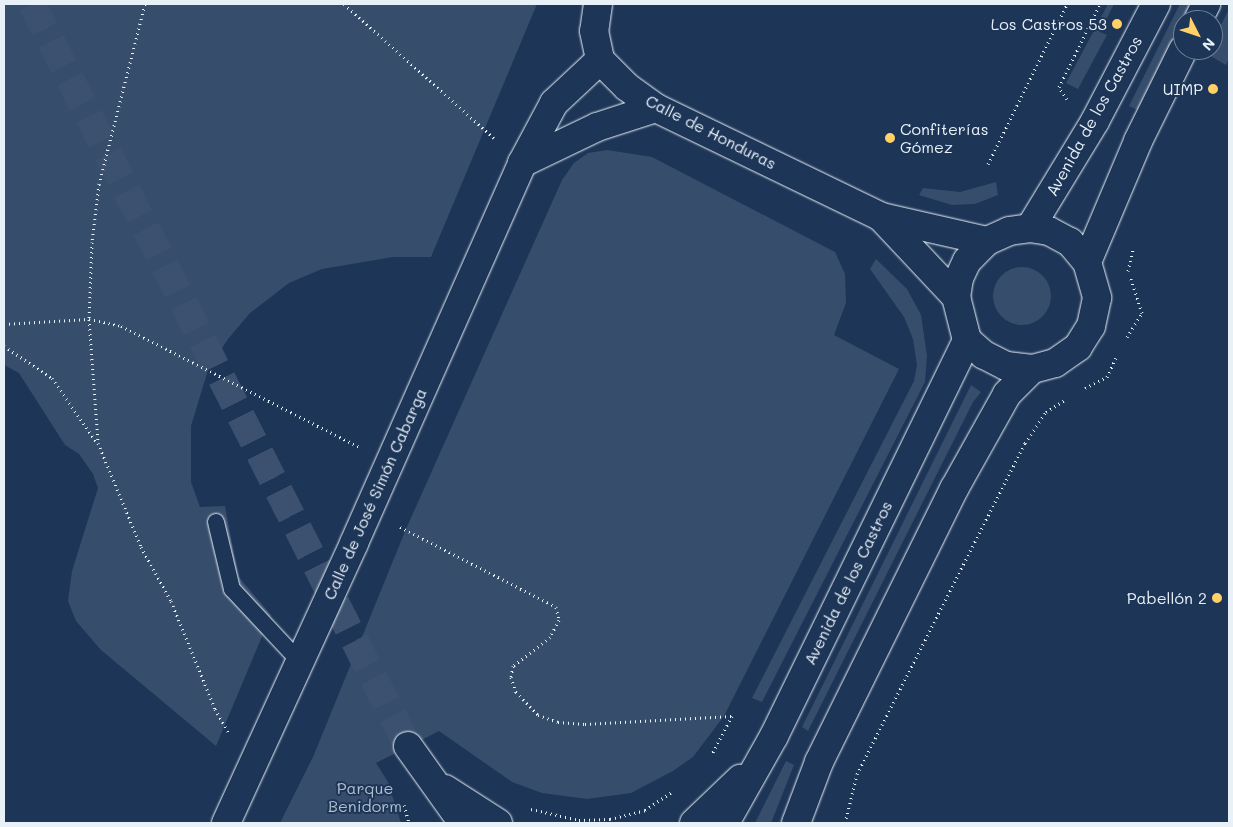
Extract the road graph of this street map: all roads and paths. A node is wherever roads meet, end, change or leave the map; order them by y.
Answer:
1 (145, 4) edge
2 (344, 4) edge
3 (598, 4) edge
4 (1067, 4) edge
5 (1100, 4) edge
6 (1156, 4) edge
7 (600, 60) junction
8 (1178, 60) edge
9 (1069, 102) dead end
10 (656, 108) junction
11 (522, 163) junction
12 (988, 164) dead end
13 (881, 217) junction
14 (1030, 228) junction
15 (987, 240) junction
16 (1087, 262) junction
17 (956, 297) junction
18 (89, 319) junction
19 (4, 324) edge
20 (966, 340) junction
21 (4, 346) edge
22 (1032, 369) junction
23 (1107, 377) dead end
24 (1081, 390) dead end
25 (1073, 394) dead end
26 (98, 443) junction
27 (389, 462) junction
28 (368, 511) junction
29 (216, 522) dead end
30 (300, 662) junction
31 (408, 746) tunnel mouth
32 (760, 759) junction
33 (707, 760) dead end
34 (250, 769) junction
35 (430, 780) junction
36 (676, 789) dead end
37 (529, 808) dead end
38 (226, 823) edge
39 (442, 823) edge
40 (463, 823) edge
41 (498, 823) edge
42 (694, 823) edge
43 (725, 823) edge
44 (796, 823) edge
45 (845, 823) edge

1 - 18 path
2 - 11 path
3 - 7 main road
4 - 12 path
5 - 9 path
6 - 14 main road, Avenida de los Castros
7 - 10 main road, Calle de Honduras
7 - 11 main road, Calle de José Simón Cabarga
8 - 16 main road
10 - 11 main road
10 - 13 main road, Calle de Honduras
11 - 27 main road, Calle de José Simón Cabarga
13 - 15 main road, Calle de Honduras
13 - 17 main road, Calle de Honduras
14 - 15 main road
14 - 16 main road
15 - 17 main road
16 - 22 main road
17 - 20 main road
18 - 19 path
18 - 26 path
18 - 27 path
20 - 22 main road
20 - 32 main road, Avenida de los Castros
21 - 26 path
22 - 44 main road
23 - 24 path
25 - 45 path
26 - 34 path
27 - 28 main road, Calle de José Simón Cabarga
28 - 30 main road, Calle de José Simón Cabarga
28 - 33 path
29 - 30 lane
30 - 34 main road, Calle de José Simón Cabarga
31 - 35 main road
32 - 42 main road
32 - 43 main road, Avenida de los Castros
34 - 38 main road, Calle de José Simón Cabarga
35 - 39 main road
35 - 40 main road
35 - 41 main road
36 - 37 path

